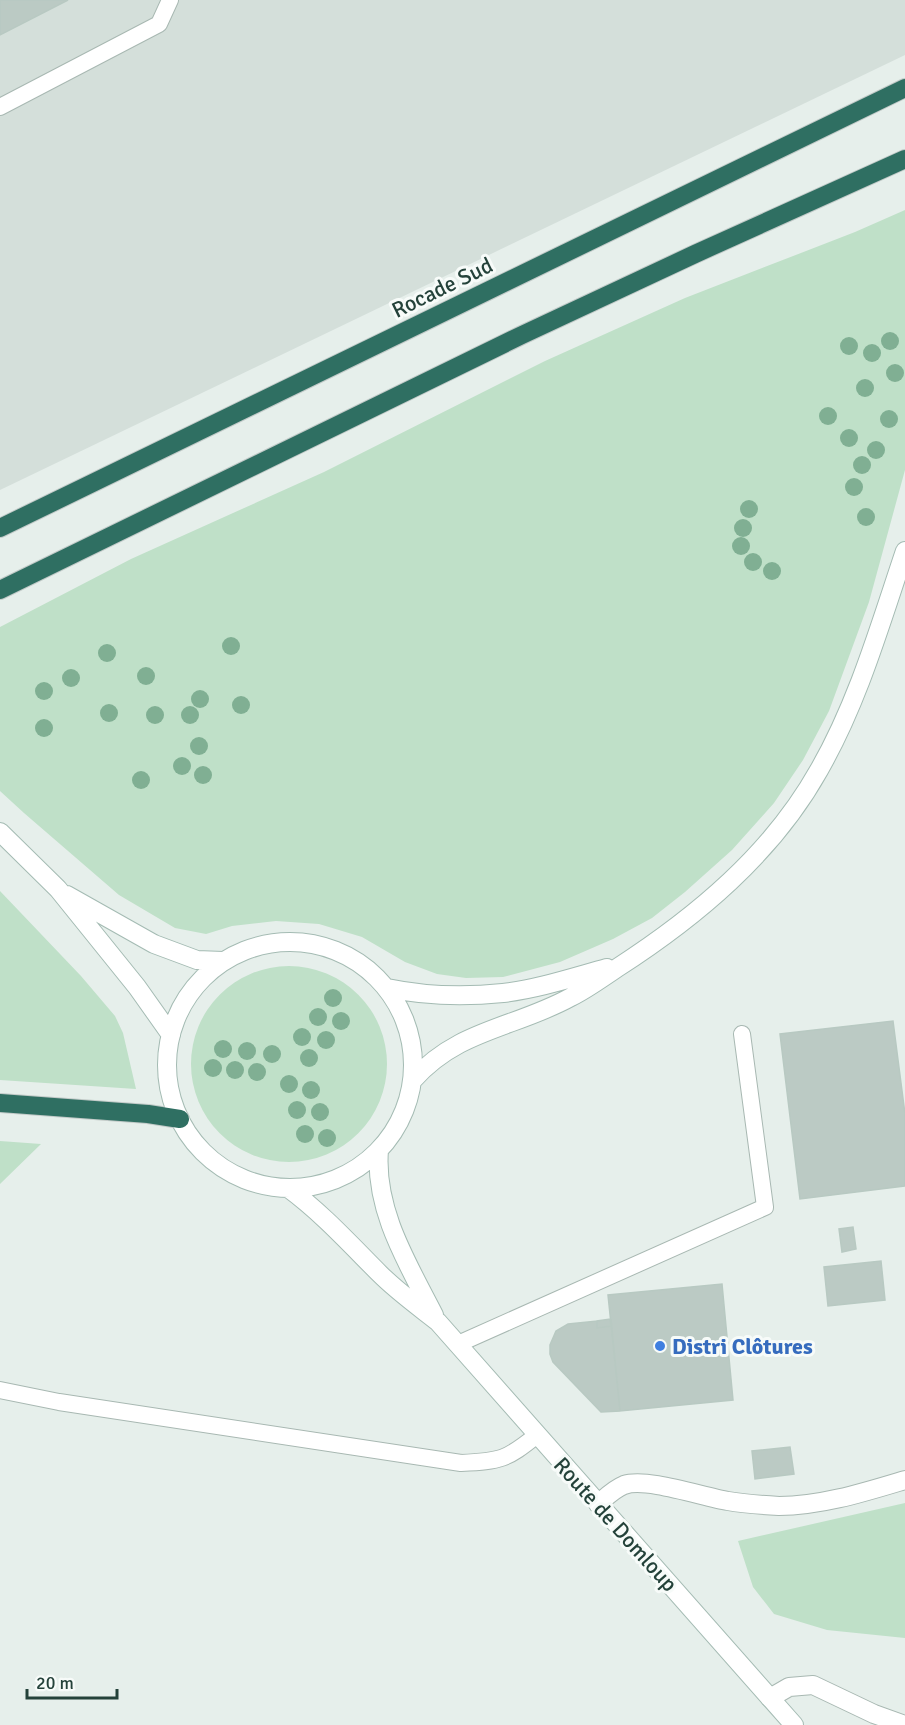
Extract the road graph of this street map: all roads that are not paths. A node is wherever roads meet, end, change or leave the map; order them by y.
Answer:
1 (170, 0) edge
2 (905, 88) edge
3 (0, 107) edge
4 (905, 159) edge
5 (0, 528) edge
6 (905, 551) edge
7 (0, 590) edge
8 (0, 832) edge
9 (58, 889) junction
10 (223, 962) junction
11 (624, 963) junction
12 (387, 988) junction
13 (742, 1034) dead end
14 (171, 1035) junction
15 (413, 1080) junction
16 (0, 1103) edge
17 (180, 1119) junction
18 (379, 1150) junction
19 (288, 1188) junction
20 (438, 1322) junction
21 (458, 1344) junction
22 (0, 1390) edge
23 (537, 1435) junction
24 (905, 1480) edge
25 (598, 1504) junction
26 (770, 1698) junction
27 (794, 1725) edge
28 (905, 1725) edge

1 - 3 lane
2 - 5 highway, Rocade Sud
4 - 7 highway
6 - 11 main road
8 - 9 main road
9 - 10 main road
9 - 14 main road
10 - 12 main road
10 - 14 main road
11 - 12 main road
11 - 15 main road
12 - 15 main road
13 - 21 lane
14 - 17 main road
15 - 18 main road
16 - 17 highway
17 - 19 main road
18 - 19 main road
18 - 20 main road, Route de Domloup
19 - 20 main road, Route de Domloup
20 - 21 main road, Route de Domloup
21 - 23 main road, Route de Domloup
22 - 23 lane
23 - 25 main road, Route de Domloup
24 - 25 main road
25 - 26 main road, Route de Domloup
26 - 27 main road, Route de Domloup
26 - 28 main road

